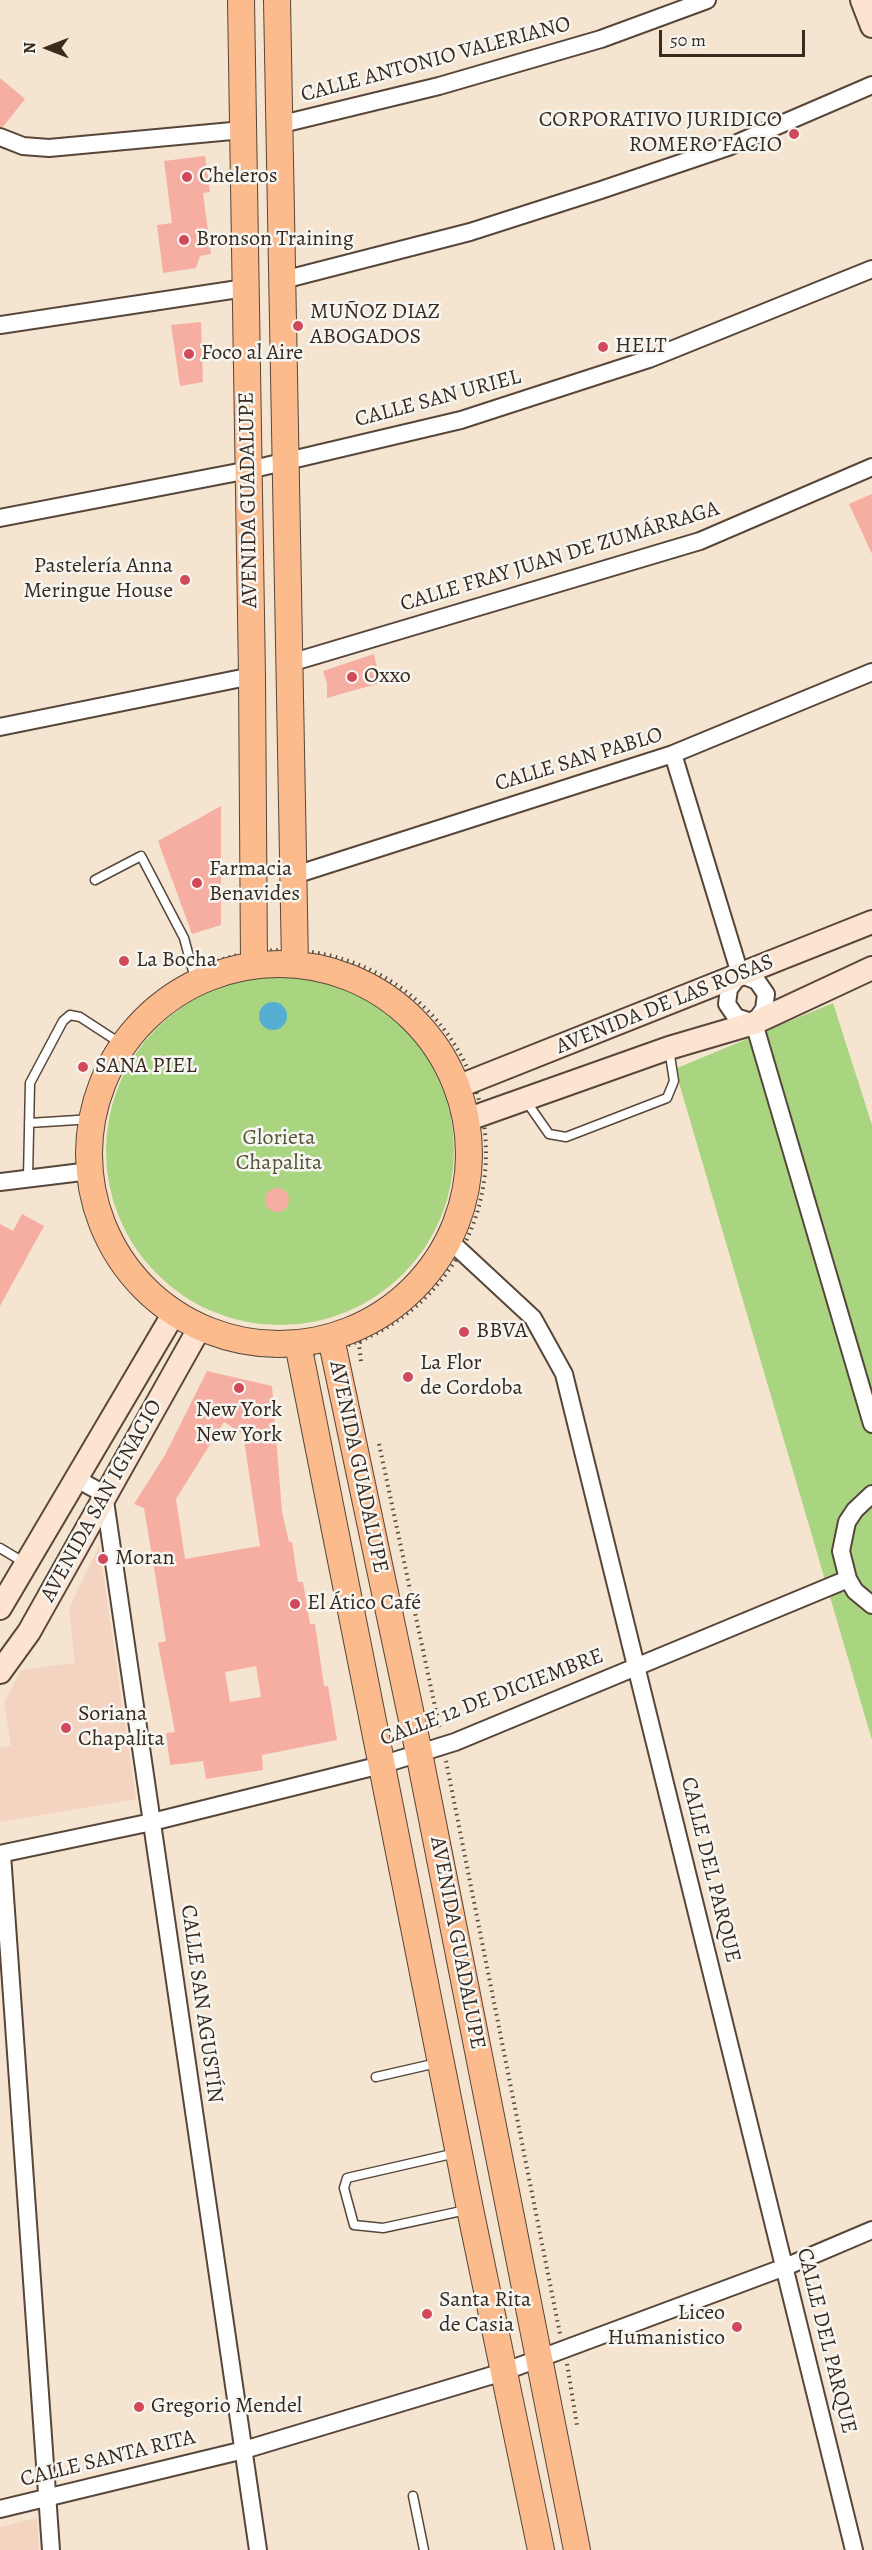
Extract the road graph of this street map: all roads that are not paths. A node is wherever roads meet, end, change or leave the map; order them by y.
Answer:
1 (241, 0) edge
2 (277, 0) edge
3 (707, 0) edge
4 (862, 0) edge
5 (872, 26) edge
6 (872, 85) edge
7 (278, 125) junction
8 (243, 130) junction
9 (0, 137) edge
10 (872, 269) edge
11 (283, 280) junction
12 (245, 288) junction
13 (0, 325) edge
14 (286, 461) junction
15 (872, 467) edge
16 (249, 471) junction
17 (0, 518) edge
18 (290, 663) junction
19 (872, 672) edge
20 (252, 676) junction
21 (0, 727) edge
22 (673, 754) junction
23 (295, 875) junction
24 (95, 880) dead end
25 (872, 922) edge
26 (295, 963) junction
27 (254, 964) junction
28 (872, 968) edge
29 (740, 975) junction
30 (196, 982) junction
31 (754, 1023) junction
32 (123, 1045) junction
33 (669, 1048) junction
34 (458, 1087) junction
35 (524, 1098) junction
36 (93, 1119) junction
37 (466, 1120) junction
38 (29, 1123) junction
39 (90, 1170) junction
40 (28, 1178) junction
41 (0, 1182) edge
42 (449, 1240) junction
43 (174, 1312) junction
44 (200, 1327) junction
45 (332, 1343) junction
46 (299, 1349) junction
47 (872, 1424) edge
48 (77, 1479) junction
49 (104, 1494) junction
50 (872, 1494) edge
51 (0, 1548) edge
52 (27, 1564) junction
53 (848, 1579) junction
54 (872, 1605) edge
55 (0, 1608) edge
56 (637, 1666) junction
57 (0, 1672) edge
58 (419, 1753) junction
59 (381, 1765) junction
60 (152, 1822) junction
61 (1, 1854) edge
62 (440, 2063) junction
63 (376, 2077) dead end
64 (458, 2153) junction
65 (470, 2209) junction
66 (872, 2230) edge
67 (785, 2267) junction
68 (539, 2360) junction
69 (503, 2372) junction
70 (244, 2450) junction
71 (413, 2496) dead end
72 (47, 2498) junction
73 (0, 2509) edge
74 (51, 2550) edge
75 (258, 2550) edge
76 (424, 2550) edge
77 (541, 2550) edge
78 (577, 2550) edge
79 (854, 2550) edge

1 - 8 main road, AVENIDA GUADALUPE
2 - 7 main road, AVENIDA GUADALUPE
3 - 7 street, CALLE ANTONIO VALERIANO
4 - 5 street
6 - 11 street
7 - 11 main road, AVENIDA GUADALUPE
8 - 9 street
8 - 12 main road, AVENIDA GUADALUPE
10 - 14 street, CALLE SAN URIEL
11 - 14 main road, AVENIDA GUADALUPE
12 - 13 street
12 - 16 main road, AVENIDA GUADALUPE
14 - 16 street, CALLE SAN URIEL
14 - 18 main road, AVENIDA GUADALUPE
15 - 18 street, CALLE FRAY JUAN DE ZUMÁRRAGA
16 - 17 street, CALLE SAN URIEL
16 - 20 main road, AVENIDA GUADALUPE
18 - 23 main road, AVENIDA GUADALUPE
19 - 22 street, CALLE SAN PABLO
20 - 21 street
20 - 27 main road, AVENIDA GUADALUPE
22 - 23 street, CALLE SAN PABLO
22 - 29 street
23 - 26 main road, AVENIDA GUADALUPE
24 - 30 lane
25 - 29 street, AVENIDA DE LAS ROSAS
26 - 27 main road
26 - 34 main road
27 - 30 main road
28 - 31 street, AVENIDA DE LAS ROSAS
29 - 31 street
29 - 31 street
29 - 34 street, AVENIDA DE LAS ROSAS
30 - 32 main road
31 - 33 street, AVENIDA DE LAS ROSAS
31 - 47 street
32 - 36 main road
32 - 38 lane
33 - 35 street, AVENIDA DE LAS ROSAS
33 - 35 lane
34 - 37 main road
35 - 37 street, AVENIDA DE LAS ROSAS
36 - 38 lane
36 - 39 main road
37 - 42 main road
38 - 40 lane
39 - 40 street
39 - 43 main road
40 - 41 street
42 - 45 main road
42 - 56 street, CALLE DEL PARQUE
43 - 44 main road
43 - 48 street, AVENIDA SAN IGNACIO
44 - 46 main road
44 - 49 street, AVENIDA SAN IGNACIO
45 - 46 main road
45 - 58 main road, AVENIDA GUADALUPE
46 - 59 main road, AVENIDA GUADALUPE
48 - 49 street
48 - 52 street, AVENIDA SAN IGNACIO
49 - 57 street, AVENIDA SAN IGNACIO
49 - 60 street, CALLE SAN AGUSTÍN
50 - 53 street
51 - 52 lane
52 - 55 street, AVENIDA SAN IGNACIO
53 - 54 street
53 - 56 street, CALLE 12 DE DICIEMBRE
56 - 58 street, CALLE 12 DE DICIEMBRE
56 - 67 street, CALLE DEL PARQUE
58 - 59 street, CALLE 12 DE DICIEMBRE
58 - 68 main road, AVENIDA GUADALUPE
59 - 60 street, CALLE 12 DE DICIEMBRE
59 - 62 main road, AVENIDA GUADALUPE
60 - 61 street, CALLE 12 DE DICIEMBRE
60 - 70 street, CALLE SAN AGUSTÍN
61 - 72 street
62 - 63 lane
62 - 64 main road, AVENIDA GUADALUPE
64 - 65 main road, AVENIDA GUADALUPE
64 - 65 lane
65 - 69 main road, AVENIDA GUADALUPE
66 - 67 street, CALLE SANTA RITA
67 - 68 street, CALLE SANTA RITA
67 - 79 street, CALLE DEL PARQUE
68 - 69 street, CALLE SANTA RITA
68 - 78 main road, AVENIDA GUADALUPE
69 - 70 street, CALLE SANTA RITA
69 - 77 main road, AVENIDA GUADALUPE
70 - 72 street, CALLE SANTA RITA
70 - 75 street, CALLE SAN AGUSTÍN
71 - 76 lane
72 - 73 street, CALLE SANTA RITA
72 - 74 street

